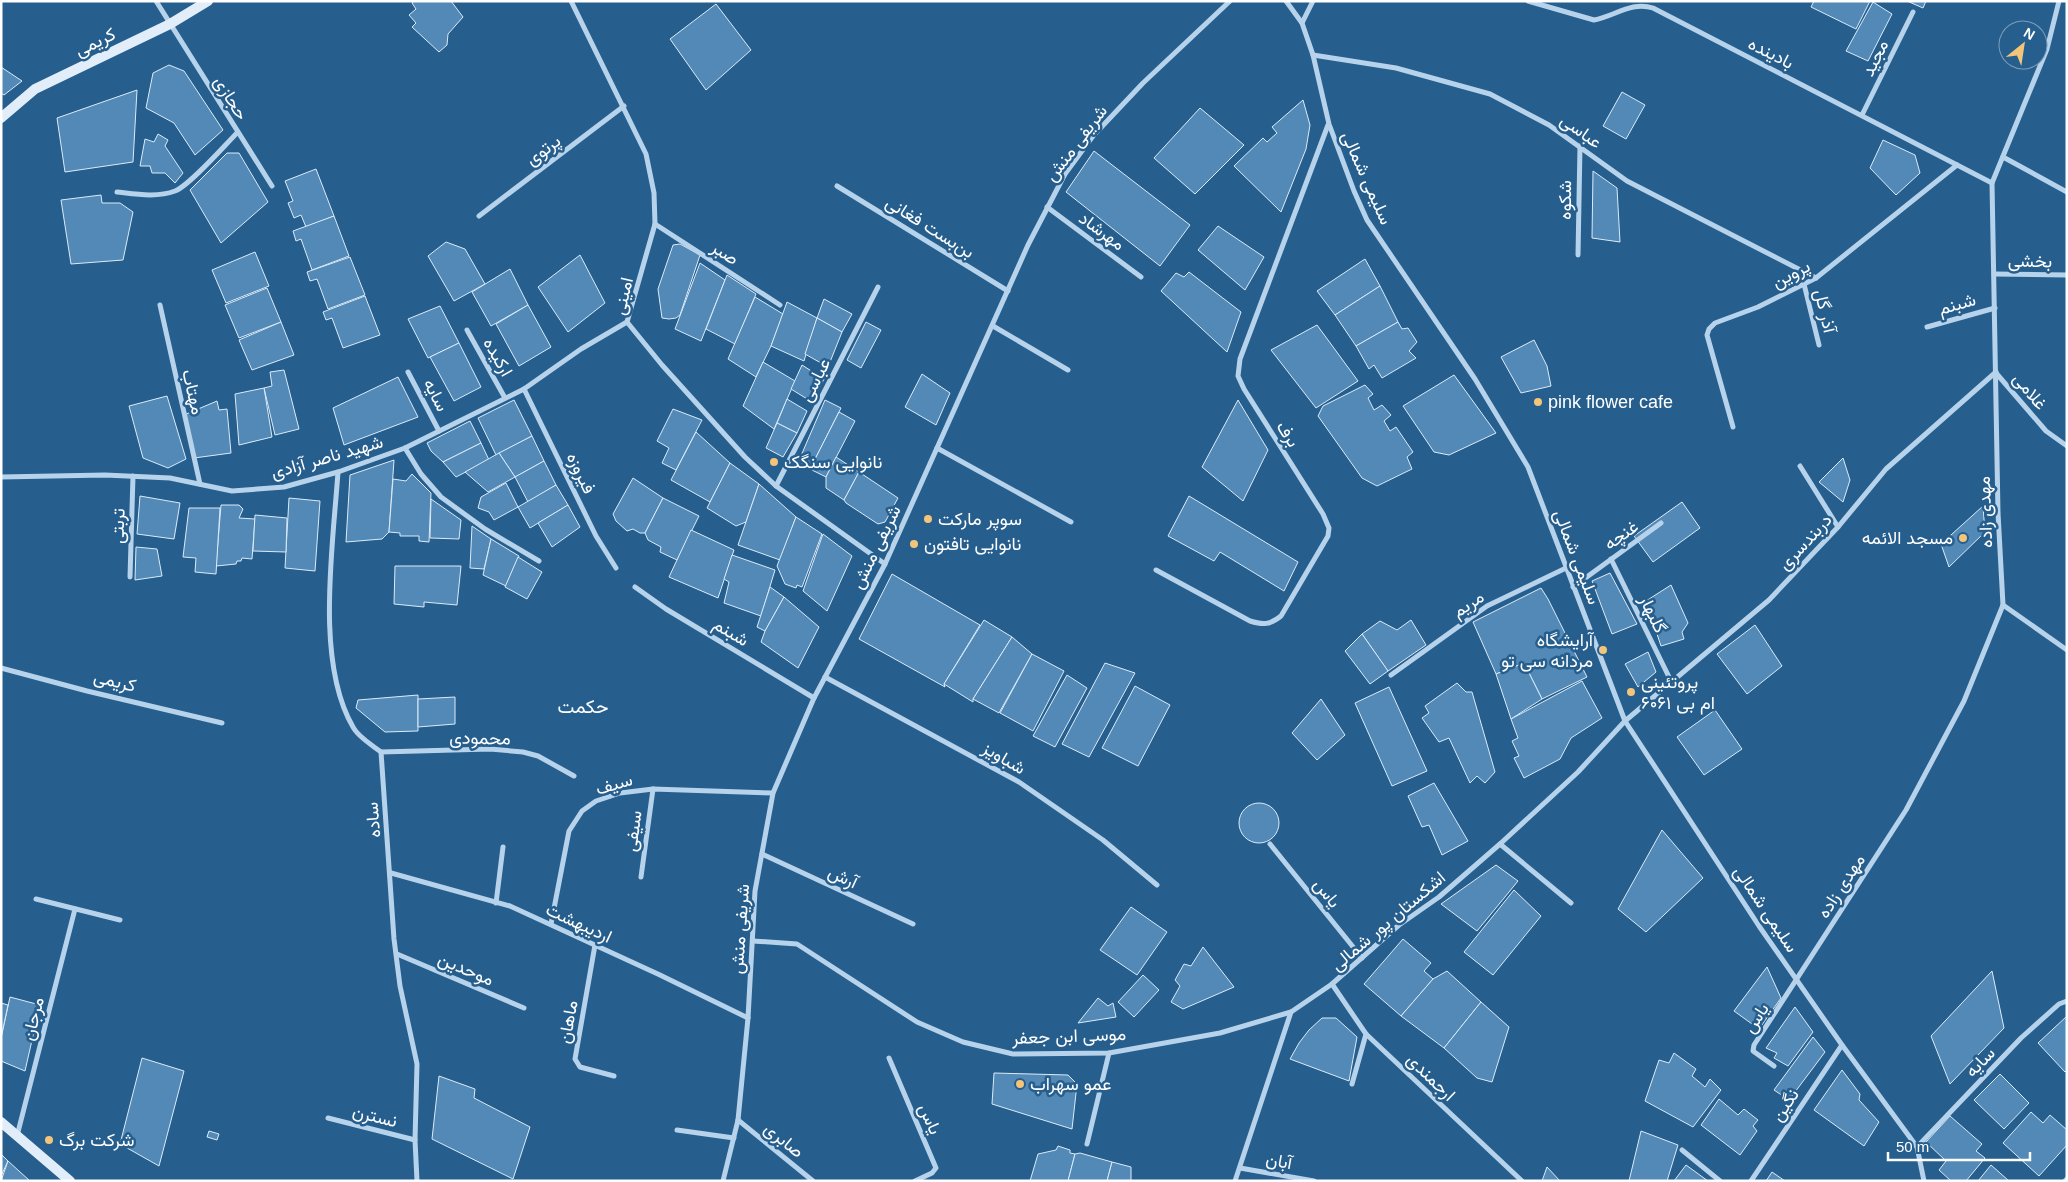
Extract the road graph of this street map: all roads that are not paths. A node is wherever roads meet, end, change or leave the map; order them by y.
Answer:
1 (156, 1) edge
2 (208, 1) edge
3 (571, 1) edge
4 (1230, 1) edge
5 (1286, 1) edge
6 (1313, 1) edge
7 (1528, 1) edge
8 (2059, 1) edge
9 (1913, 12) dead end
10 (1302, 23) junction
11 (170, 24) junction
12 (1312, 55) junction
13 (624, 106) junction
14 (1862, 115) junction
15 (1, 118) edge
16 (1328, 124) junction
17 (236, 133) junction
18 (1580, 146) junction
19 (2002, 157) junction
20 (1957, 165) junction
21 (1992, 183) junction
22 (272, 186) dead end
23 (837, 186) dead end
24 (117, 192) dead end
25 (2067, 192) edge
26 (1047, 207) junction
27 (479, 216) dead end
28 (655, 224) junction
29 (1578, 255) dead end
30 (1994, 274) junction
31 (2067, 275) edge
32 (1142, 277) dead end
33 (1816, 278) junction
34 (1804, 284) junction
35 (878, 286) dead end
36 (1008, 291) junction
37 (160, 305) dead end
38 (780, 305) dead end
39 (1995, 308) junction
40 (627, 322) junction
41 (993, 326) junction
42 (1927, 327) dead end
43 (467, 330) dead end
44 (1819, 345) dead end
45 (1068, 370) dead end
46 (408, 372) dead end
47 (1996, 372) junction
48 (524, 389) junction
49 (505, 398) junction
50 (1733, 427) dead end
51 (439, 431) junction
52 (2067, 446) edge
53 (406, 448) junction
54 (937, 448) junction
55 (1800, 466) dead end
56 (338, 472) junction
57 (134, 476) junction
58 (1, 477) edge
59 (200, 484) junction
60 (776, 486) junction
61 (1071, 522) dead end
62 (1661, 523) dead end
63 (1838, 527) junction
64 (1612, 559) junction
65 (539, 561) dead end
66 (885, 564) junction
67 (616, 568) dead end
68 (1566, 568) junction
69 (1156, 570) dead end
70 (130, 577) dead end
71 (635, 587) dead end
72 (1574, 587) junction
73 (2003, 605) junction
74 (2067, 650) edge
75 (1, 668) edge
76 (1391, 675) dead end
77 (825, 677) junction
78 (1671, 681) junction
79 (814, 698) junction
80 (1625, 720) junction
81 (222, 723) dead end
82 (381, 752) junction
83 (574, 776) dead end
84 (653, 789) junction
85 (773, 793) junction
86 (1270, 844) dead end
87 (1500, 844) junction
88 (503, 847) dead end
89 (762, 854) junction
90 (391, 873) junction
91 (641, 878) dead end
92 (1157, 885) dead end
93 (36, 899) dead end
94 (496, 902) junction
95 (1571, 903) dead end
96 (75, 909) junction
97 (120, 920) dead end
98 (551, 924) junction
99 (913, 924) dead end
100 (752, 941) junction
101 (595, 945) junction
102 (397, 954) junction
103 (1362, 958) junction
104 (1797, 980) junction
105 (1332, 984) junction
106 (2067, 1001) edge
107 (524, 1008) dead end
108 (1291, 1012) junction
109 (748, 1018) junction
110 (1366, 1034) junction
111 (1842, 1045) junction
112 (1109, 1053) junction
113 (889, 1058) dead end
114 (1774, 1066) dead end
115 (614, 1076) dead end
116 (1352, 1084) dead end
117 (328, 1118) dead end
118 (738, 1120) junction
119 (1, 1122) edge
120 (677, 1130) dead end
121 (17, 1136) junction
122 (734, 1138) junction
123 (415, 1140) junction
124 (1087, 1144) dead end
125 (1917, 1147) junction
126 (1682, 1150) dead end
127 (1240, 1168) junction
128 (70, 1181) edge
129 (417, 1181) edge
130 (723, 1181) edge
131 (813, 1181) edge
132 (915, 1181) edge
133 (1235, 1181) edge
134 (1314, 1181) edge
135 (1522, 1181) edge
136 (1720, 1181) edge
137 (1750, 1181) edge
138 (1924, 1181) edge

1 - 11 street, حجازی
2 - 11 main road, کریمی
3 - 13 street, امینی
4 - 26 street, شریفی منش
5 - 10 street, سلیمی شمالی
6 - 10 street
7 - 14 street, بادینده
8 - 19 street, مهدی زاده
9 - 14 street, مجید
10 - 12 street, سلیمی شمالی
11 - 15 main road, کریمی
11 - 17 street, حجازی
12 - 16 street, سلیمی شمالی
12 - 18 street, عباسی
13 - 27 street, پرتوی
13 - 28 street, امینی
14 - 20 street, بادینده
16 - 68 street, سلیمی شمالی
16 - 69 street, برف
17 - 22 street, حجازی
17 - 24 street
18 - 29 street, شکوه
18 - 33 street, عباسی
19 - 21 street, مهدی زاده
19 - 25 street
20 - 21 street, بادینده
20 - 33 street, پروین
21 - 30 street, مهدی زاده
23 - 36 street, بن‌بست فغانی
26 - 32 street, مهرشاد
26 - 36 street, شریفی منش
28 - 38 street, صبر
28 - 40 street, امینی
30 - 31 street, بخشی
30 - 39 street, مهدی زاده
33 - 34 street, پروین
34 - 44 street, آذر گل
34 - 50 street, پروین
35 - 60 street, عباسی
36 - 41 street, شریفی منش
37 - 59 street, مهتاب
39 - 42 street, شبنم
39 - 47 street, مهدی زاده
40 - 48 street, شهید ناصر آزادی
40 - 60 street, امینی
41 - 45 street
41 - 54 street, شریفی منش
43 - 49 street, ارکیده
46 - 51 street, سایه
47 - 52 street, غلامی
47 - 63 street, دربندسری
47 - 73 street, مهدی زاده
48 - 49 street, شهید ناصر آزادی
48 - 67 street, فیروزه
49 - 51 street, شهید ناصر آزادی
51 - 53 street, شهید ناصر آزادی
53 - 56 street, شهید ناصر آزادی
53 - 65 street
54 - 61 street
54 - 66 street, شریفی منش
55 - 63 street
56 - 59 street, شهید ناصر آزادی
56 - 82 street
57 - 58 street, شهید ناصر آزادی
57 - 59 street, شهید ناصر آزادی
57 - 70 street, تربتی
60 - 66 street, امینی
62 - 64 street, غنچه
63 - 78 street, دربندسری
64 - 72 street, غنچه
64 - 78 street, گلبهار
66 - 77 street, شریفی منش
68 - 72 street, سلیمی شمالی
68 - 76 street, مریم
71 - 79 street, شبنم
72 - 80 street, سلیمی شمالی
73 - 74 street
73 - 104 street, مهدی زاده
75 - 81 street, کریمی
77 - 79 street, شریفی منش
77 - 92 street, شباویز
78 - 80 street, دربندسری
79 - 85 street, شریفی منش
80 - 87 street, اشکستان پور شمالی
80 - 104 street, سلیمی شمالی
82 - 83 street, محمودی
82 - 90 street, ساده
84 - 85 street, سیف
84 - 91 street, سیفی
84 - 98 street, سیف
85 - 89 street, شریفی منش
86 - 103 street, یاس
87 - 95 street
87 - 103 street, اشکستان پور شمالی
88 - 94 street
89 - 99 street, آرش
89 - 100 street, شریفی منش
90 - 94 street, اردیبهشت
90 - 102 street, ساده
93 - 96 street
94 - 98 street, اردیبهشت
96 - 97 street
96 - 121 street, مرجان
98 - 101 street, اردیبهشت
100 - 109 street, شریفی منش
100 - 112 street, موسی ابن جعفر
101 - 109 street, اردیبهشت
101 - 115 street, ماهان
102 - 107 street, موحدین
102 - 123 street, ساده
103 - 105 street, اشکستان پور شمالی
104 - 111 street, سلیمی شمالی
104 - 114 street, یاس
105 - 108 street, اشکستان پور شمالی
105 - 110 street, ارجمندی
106 - 125 street, سایه
108 - 112 street, موسی ابن جعفر
108 - 127 street
109 - 118 street, شریفی منش
110 - 116 street
110 - 135 street, ارجمندی
111 - 125 street, سلیمی شمالی
111 - 137 street, نگین
112 - 124 street
113 - 132 street, یاس
117 - 123 street, نسترن
118 - 122 street, شریفی منش
118 - 131 street, صابری
119 - 121 main road
120 - 122 street
121 - 128 main road
122 - 130 street, شریفی منش
123 - 129 street, ساده
125 - 138 street, سلیمی شمالی
126 - 136 street
127 - 133 street
127 - 134 street, آبان

